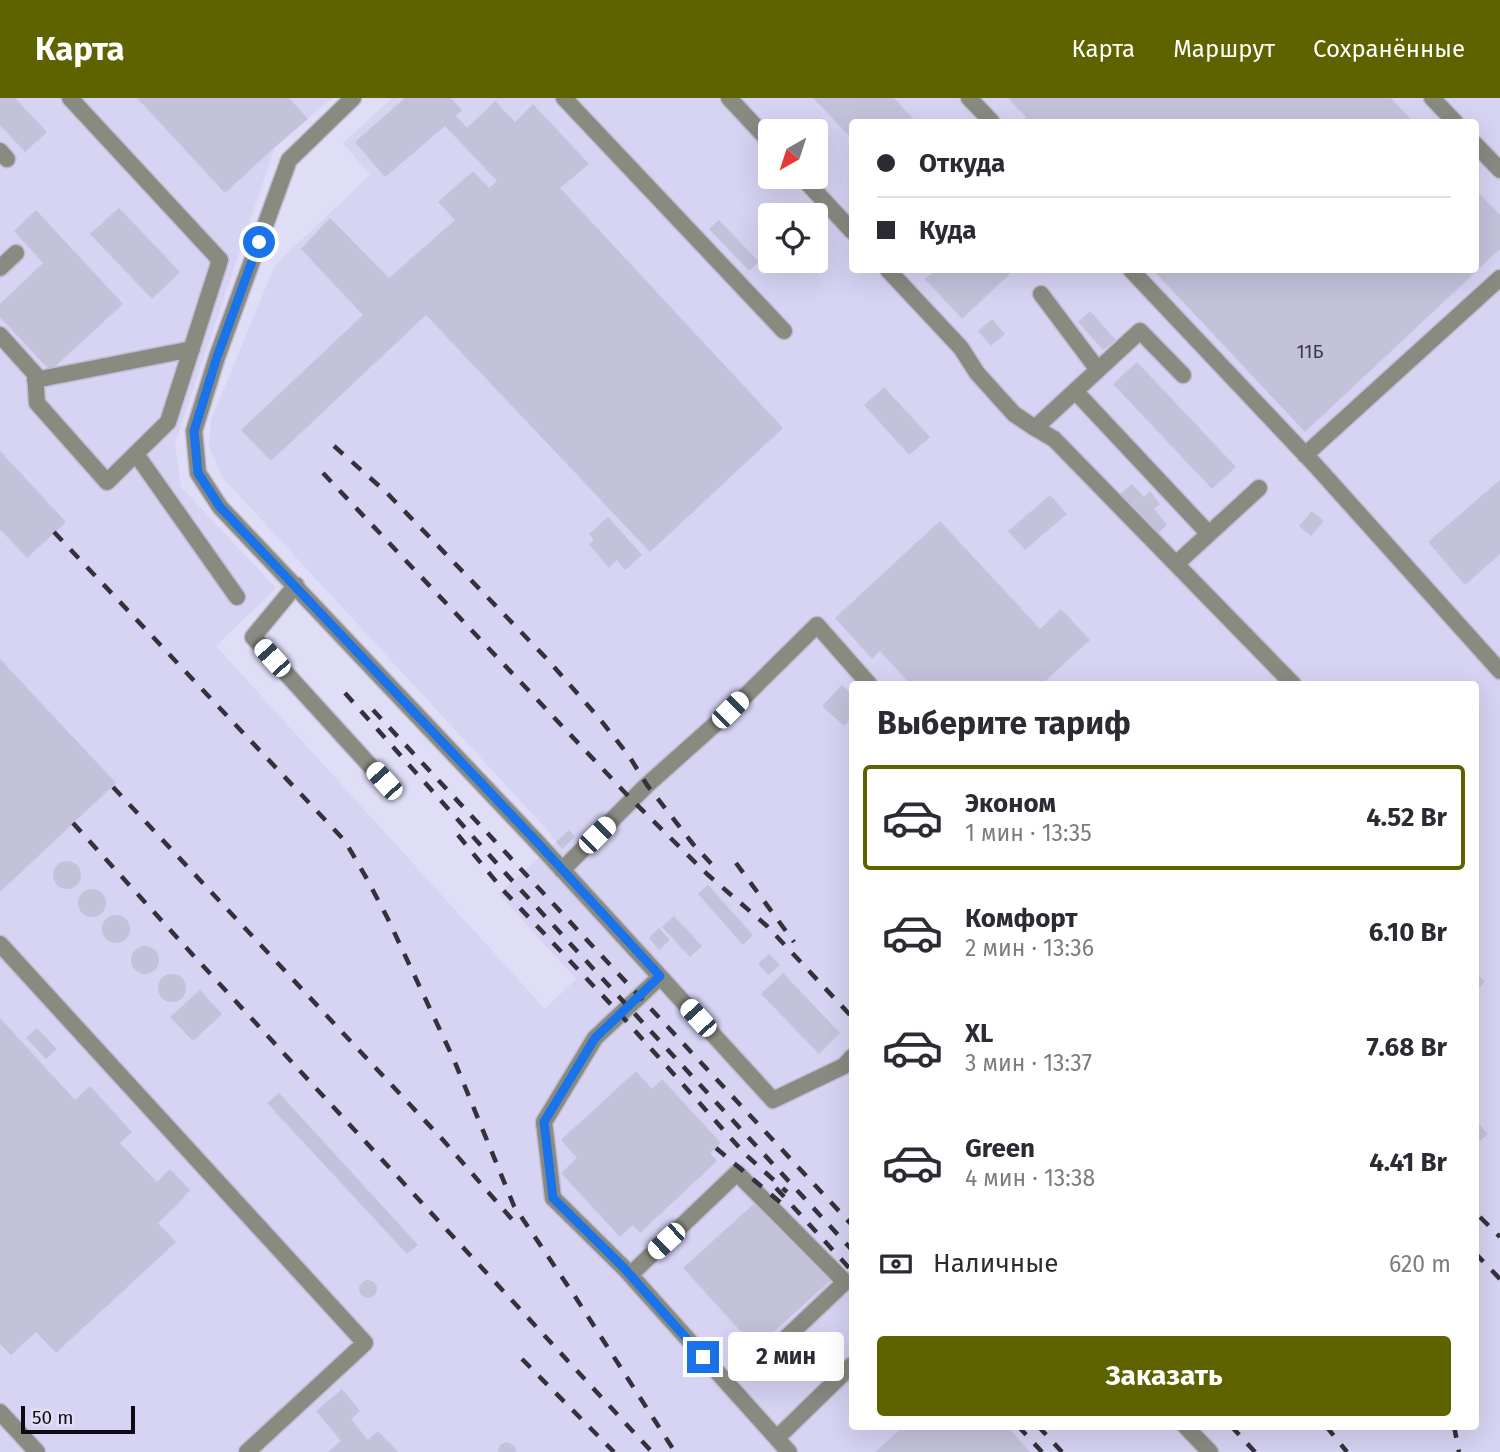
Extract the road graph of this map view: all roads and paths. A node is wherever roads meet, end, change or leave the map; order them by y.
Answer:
1 (70, 98) edge
2 (353, 98) edge
3 (564, 98) edge
4 (729, 98) edge
5 (969, 98) edge
6 (1432, 98) edge
7 (989, 119) edge
8 (1452, 119) edge
9 (758, 129) edge
10 (1479, 148) edge
11 (1500, 170) edge
12 (813, 189) edge
13 (849, 227) edge
14 (16, 253) dead end
15 (0, 268) edge
16 (891, 273) edge
17 (1133, 273) edge
18 (1500, 278) edge
19 (1041, 294) dead end
20 (784, 331) dead end
21 (0, 335) edge
22 (192, 349) junction
23 (1098, 370) junction
24 (1183, 375) dead end
25 (35, 380) junction
26 (1075, 391) junction
27 (1035, 428) junction
28 (136, 454) junction
29 (1305, 455) junction
30 (1259, 488) dead end
31 (1209, 534) junction
32 (1176, 564) junction
33 (296, 585) junction
34 (237, 597) dead end
35 (1500, 671) edge
36 (866, 681) edge
37 (1290, 681) edge
38 (384, 781) dead end
39 (562, 870) junction
40 (0, 944) edge
41 (660, 976) junction
42 (849, 1066) edge
43 (630, 1275) junction
44 (770, 1353) dead end
45 (849, 1368) edge
46 (0, 1412) edge
47 (1189, 1430) edge
48 (776, 1438) junction
49 (37, 1452) edge
50 (247, 1452) edge
51 (789, 1452) edge
52 (1210, 1452) edge

1 - 22 street
2 - 33 street
3 - 20 street
4 - 9 street
5 - 7 street
6 - 8 street
10 - 11 street
12 - 13 street
14 - 15 street
16 - 27 street
17 - 29 street
18 - 29 street
19 - 23 street
21 - 25 street
22 - 25 street
22 - 28 street
23 - 24 street
23 - 26 street
25 - 28 street
26 - 27 street
26 - 31 street
27 - 32 street
28 - 34 street
29 - 35 street
30 - 31 street
31 - 32 street
32 - 37 street
33 - 38 street
33 - 39 street
36 - 39 street
39 - 41 street
40 - 50 street
41 - 42 street
41 - 43 street
43 - 44 street
43 - 48 street
45 - 48 street
46 - 49 street
47 - 52 street
48 - 51 street

